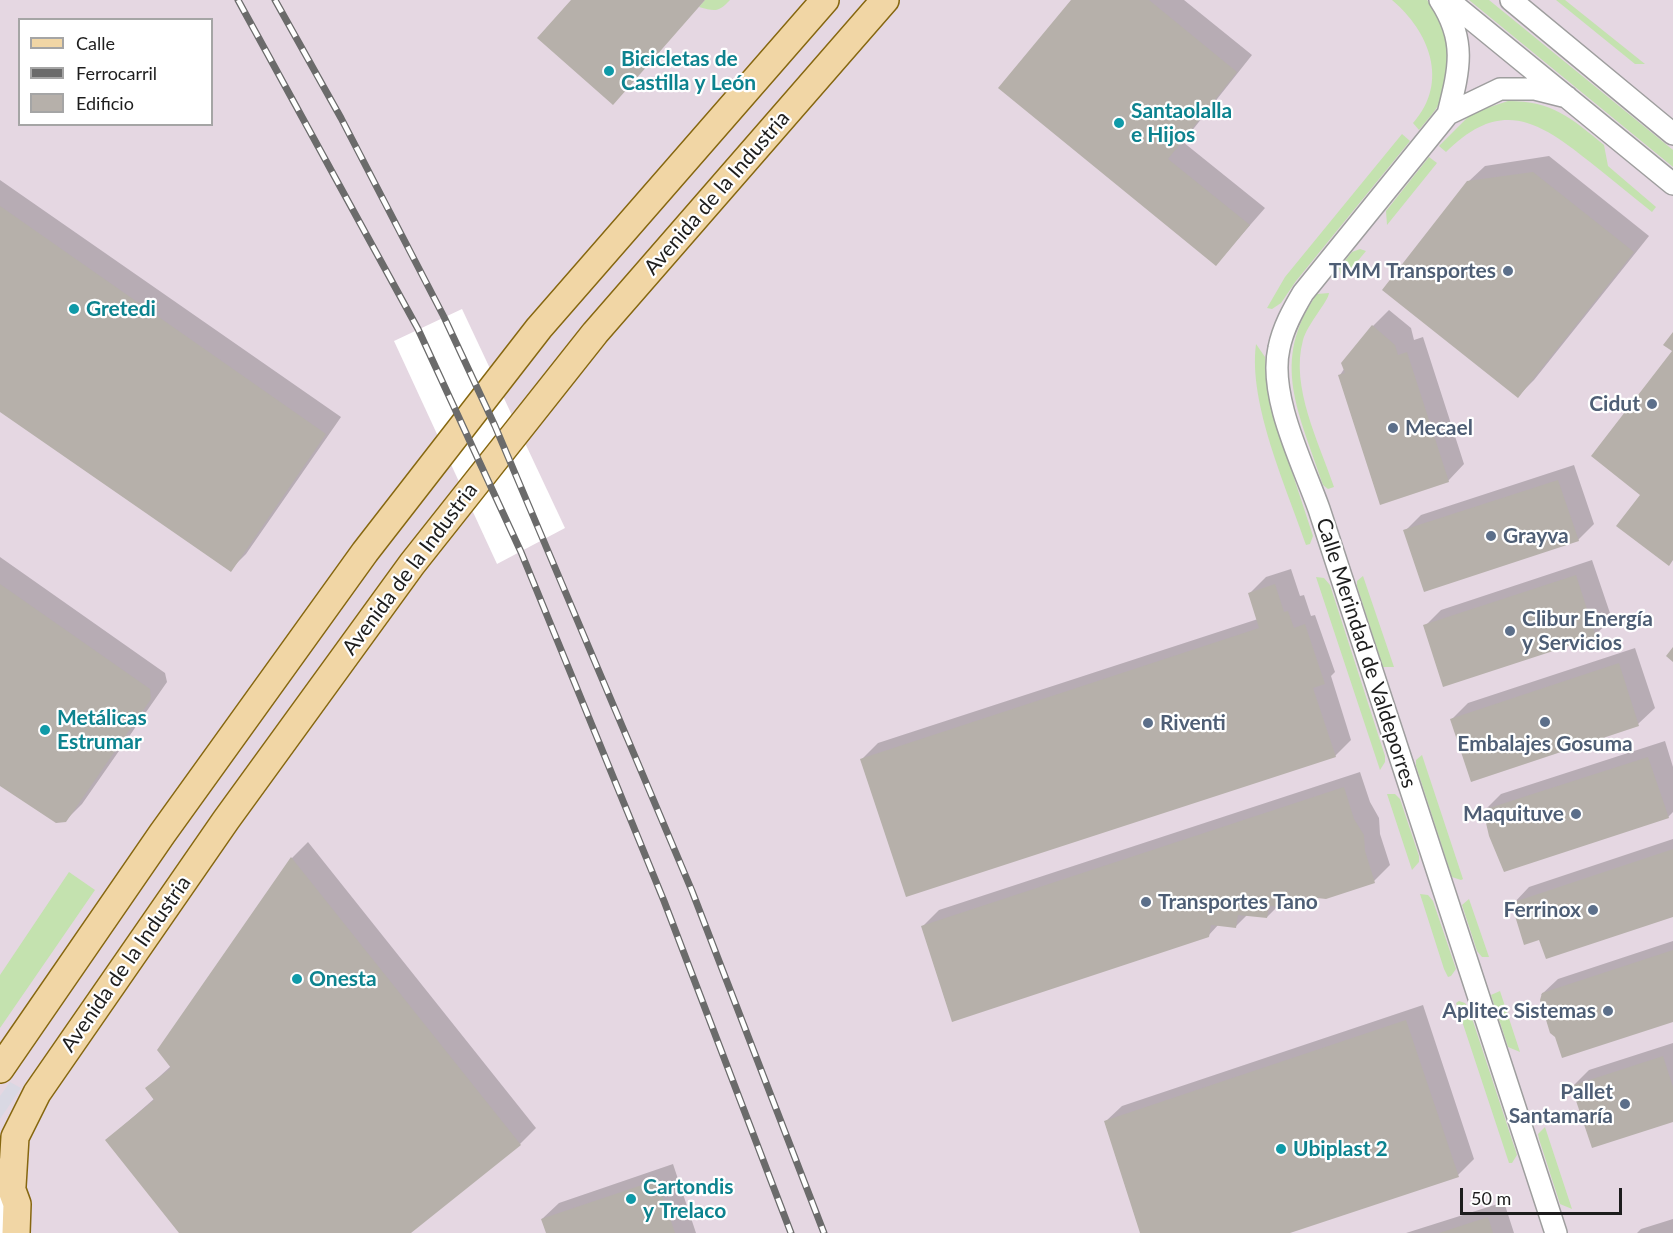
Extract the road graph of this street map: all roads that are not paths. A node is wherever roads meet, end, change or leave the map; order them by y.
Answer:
1 (825, 0) edge
2 (885, 0) edge
3 (1439, 0) edge
4 (1448, 0) edge
5 (1511, 0) edge
6 (1567, 97) junction
7 (1448, 114) junction
8 (1673, 134) edge
9 (1673, 184) edge
10 (0, 1069) edge
11 (10, 1211) edge
12 (1556, 1233) edge

1 - 10 main road, Avenida de la Industria
2 - 11 main road, Avenida de la Industria
3 - 7 street, Calle Merindad de Valdeporres
4 - 6 street
5 - 8 street
6 - 7 street, Calle Merindad de Valdeporres
6 - 9 street
7 - 12 street, Calle Merindad de Valdeporres

